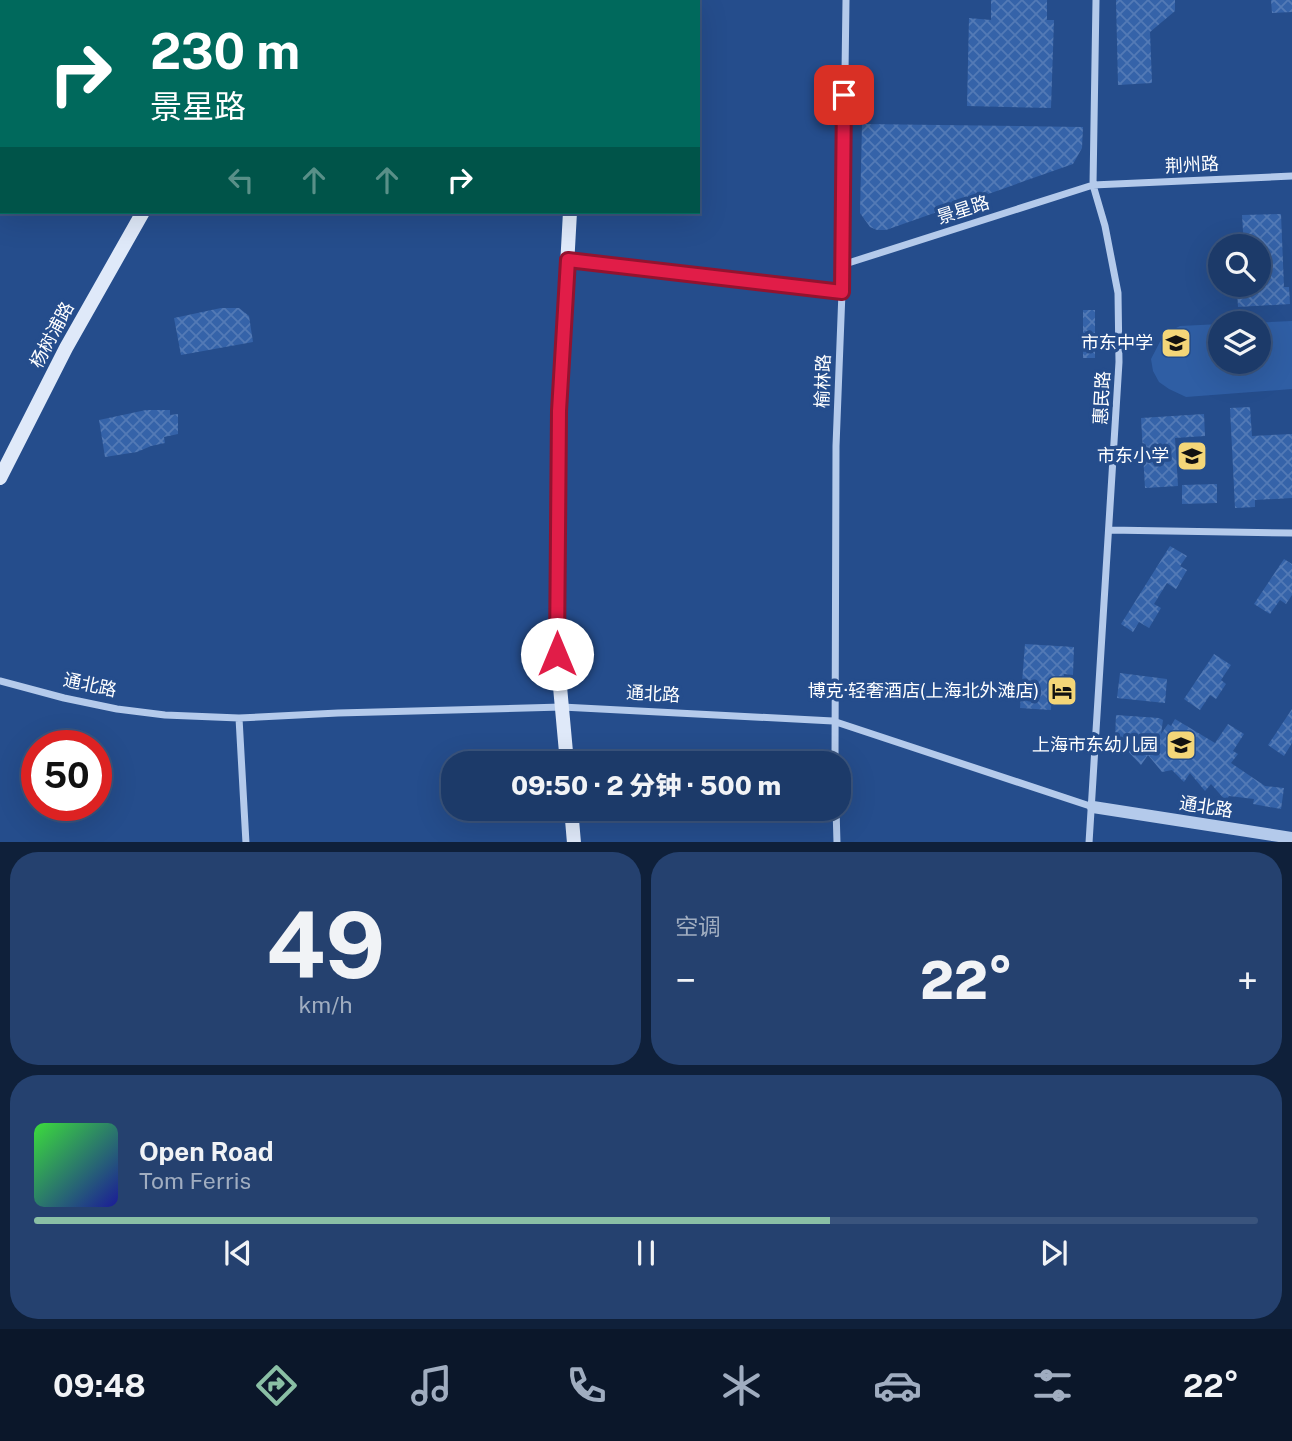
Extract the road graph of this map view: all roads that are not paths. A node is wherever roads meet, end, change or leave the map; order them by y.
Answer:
1 (846, 0) edge
2 (1096, 0) edge
3 (1292, 176) edge
4 (1093, 185) junction
5 (142, 214) edge
6 (570, 214) edge
7 (568, 260) junction
8 (842, 265) junction
9 (842, 292) junction
10 (0, 478) edge
11 (1109, 530) junction
12 (1292, 533) edge
13 (0, 681) edge
14 (562, 707) junction
15 (239, 718) junction
16 (833, 721) junction
17 (566, 751) edge
18 (834, 751) edge
19 (1093, 807) junction
20 (572, 821) edge
21 (836, 821) edge
22 (1292, 838) edge
23 (246, 842) edge
24 (573, 842) edge
25 (837, 842) edge
26 (1089, 842) edge

1 - 8 street, 榆林路
2 - 4 street, 惠民路
3 - 4 street, 荆州路
4 - 8 street, 景星路
4 - 11 street, 惠民路
5 - 10 main road, 杨树浦路
6 - 7 main road
7 - 9 street
7 - 14 main road
8 - 9 street, 榆林路
9 - 16 street, 榆林路
11 - 12 street
11 - 19 street, 惠民路
13 - 15 street, 通北路
14 - 15 street, 通北路
14 - 16 street, 通北路
14 - 17 main road
15 - 23 street
16 - 18 street, 榆林路
16 - 19 street, 通北路
19 - 22 street, 通北路
19 - 26 street, 惠民路
20 - 24 main road
21 - 25 street

